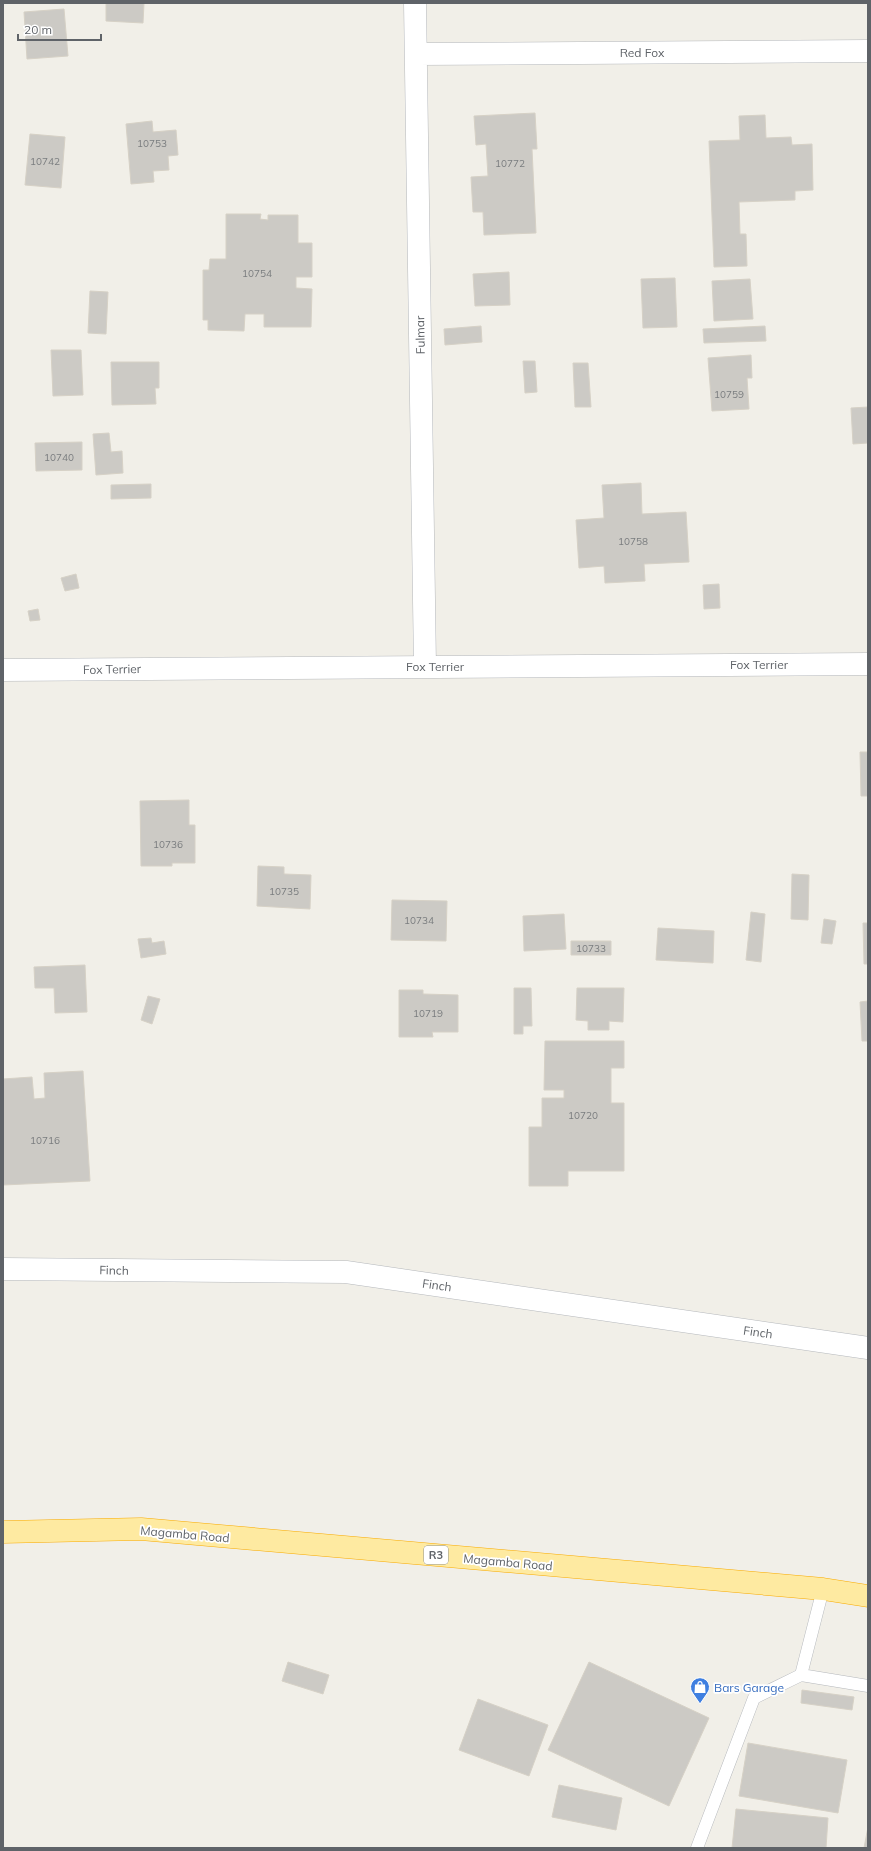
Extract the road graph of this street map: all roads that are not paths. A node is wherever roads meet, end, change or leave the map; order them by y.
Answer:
1 (415, 3) edge
2 (868, 51) edge
3 (416, 54) junction
4 (868, 664) edge
5 (426, 666) junction
6 (3, 670) edge
7 (3, 1269) edge
8 (868, 1348) edge
9 (3, 1532) edge
10 (823, 1589) junction
11 (868, 1596) edge
12 (801, 1675) junction
13 (868, 1686) edge
14 (697, 1848) edge

1 - 3 street, Fulmar
2 - 3 street, Red Fox
3 - 5 street, Fulmar
4 - 5 street, Fox Terrier
5 - 6 street, Fox Terrier
7 - 8 street, Finch
9 - 10 highway, Magamba Road / R3
10 - 11 highway, Magamba Road / R3
10 - 12 lane
12 - 13 lane
12 - 14 lane

